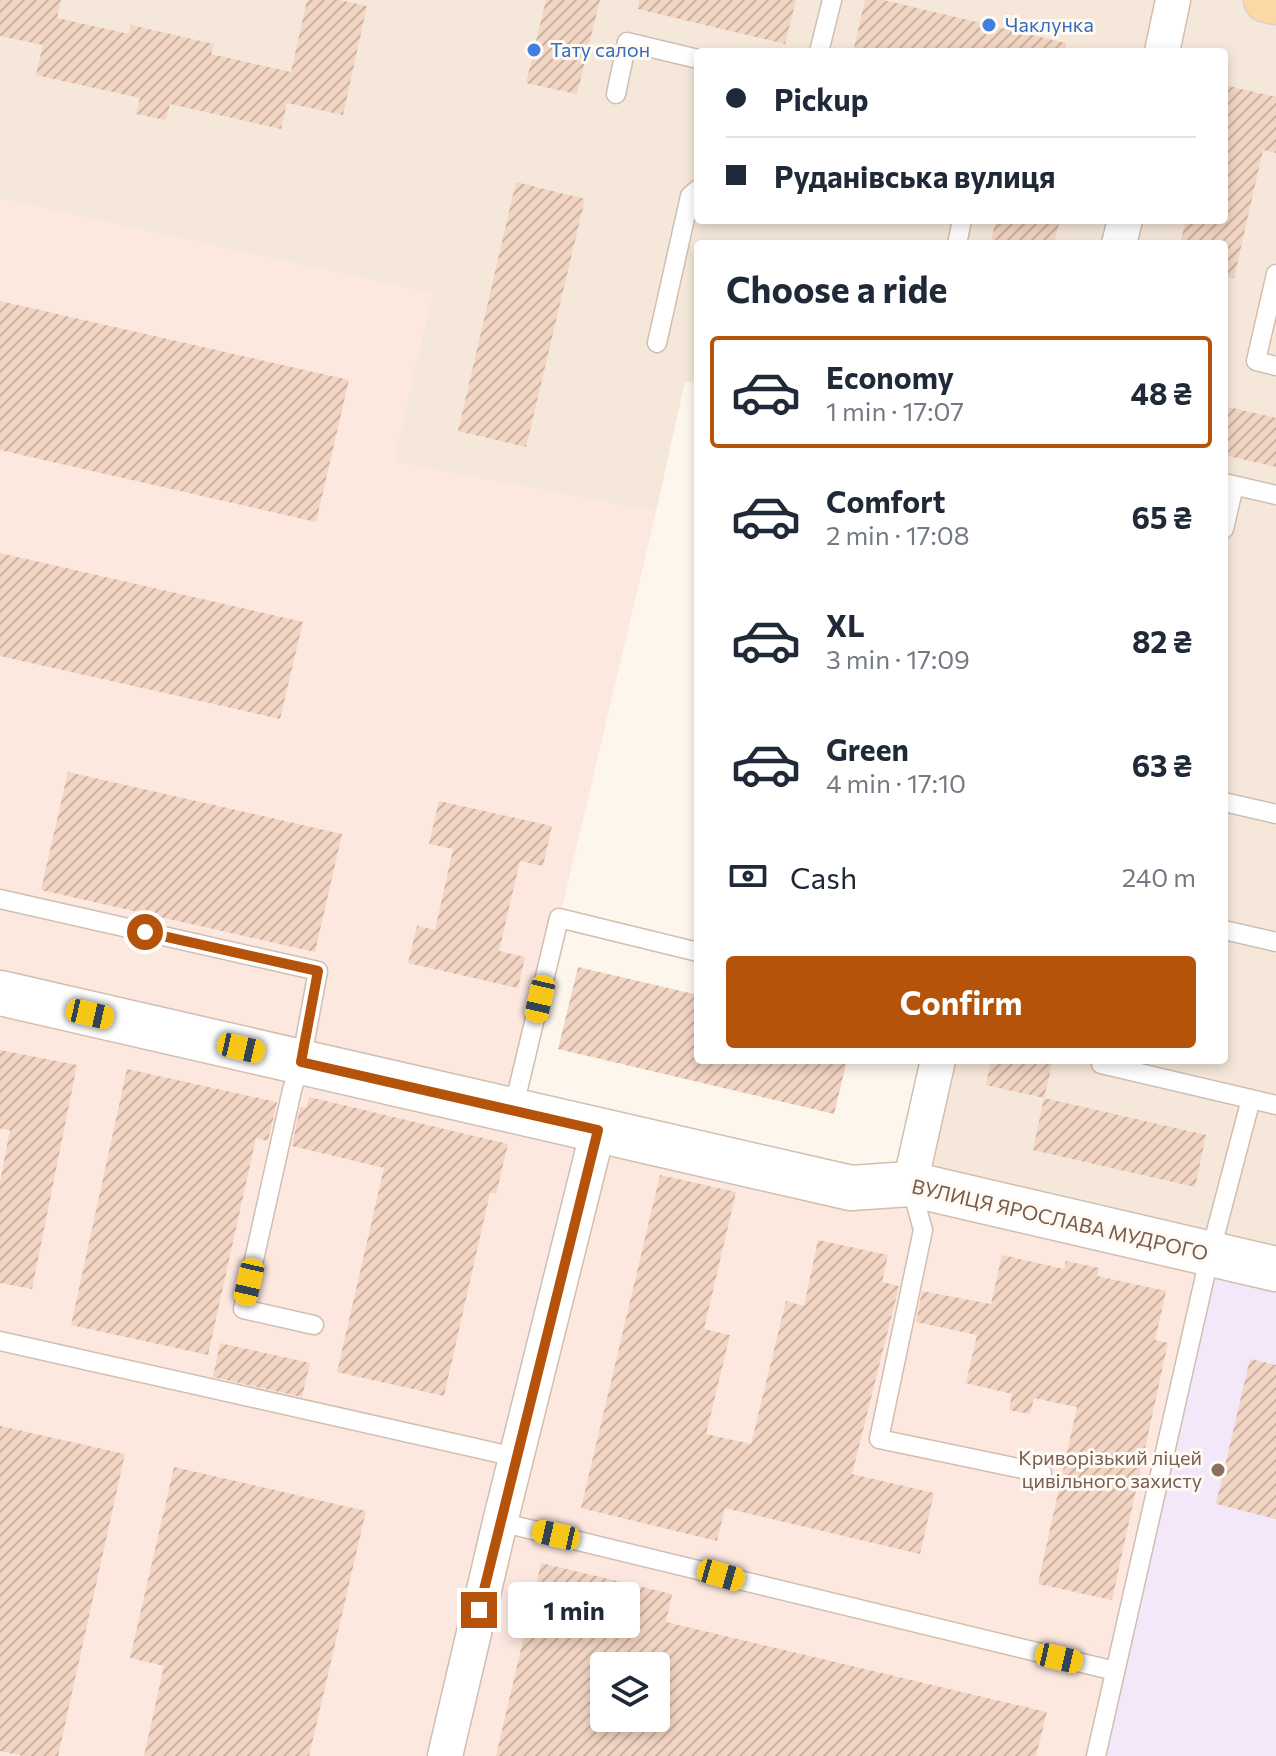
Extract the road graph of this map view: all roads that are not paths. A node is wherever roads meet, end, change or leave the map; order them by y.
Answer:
1 (832, 0) edge
2 (1173, 0) edge
3 (1266, 0) edge
4 (1276, 2) edge
5 (820, 48) edge
6 (1163, 48) edge
7 (694, 58) edge
8 (616, 94) dead end
9 (694, 192) edge
10 (1276, 274) edge
11 (657, 343) dead end
12 (1276, 366) edge
13 (1229, 484) edge
14 (1276, 495) edge
15 (1228, 803) edge
16 (1276, 814) edge
17 (0, 899) edge
18 (1228, 931) edge
19 (1276, 942) edge
20 (694, 951) edge
21 (0, 993) edge
22 (301, 1062) junction
23 (937, 1064) edge
24 (1101, 1064) edge
25 (1251, 1099) junction
26 (1276, 1105) edge
27 (513, 1110) junction
28 (598, 1130) junction
29 (910, 1184) junction
30 (1210, 1254) junction
31 (1276, 1269) edge
32 (314, 1325) dead end
33 (0, 1341) edge
34 (516, 1457) junction
35 (1042, 1473) dead end
36 (500, 1522) junction
37 (1115, 1671) junction
38 (445, 1756) edge
39 (1096, 1756) edge

1 - 5 lane
2 - 6 street
3 - 4 main road
7 - 8 lane
9 - 11 lane
10 - 12 lane
13 - 14 lane
15 - 16 lane
17 - 22 lane
18 - 19 lane
20 - 27 lane
21 - 22 street, ВУЛИЦЯ ЯРОСЛАВА МУДРОГО
22 - 27 street, ВУЛИЦЯ ЯРОСЛАВА МУДРОГО
22 - 32 lane
23 - 29 street
24 - 25 lane
25 - 26 lane
25 - 30 lane
27 - 28 street, ВУЛИЦЯ ЯРОСЛАВА МУДРОГО
28 - 29 street, ВУЛИЦЯ ЯРОСЛАВА МУДРОГО
28 - 34 street
29 - 30 street, ВУЛИЦЯ ЯРОСЛАВА МУДРОГО
29 - 35 lane
30 - 31 street, ВУЛИЦЯ ЯРОСЛАВА МУДРОГО
30 - 37 lane
33 - 34 lane
34 - 36 street
36 - 37 lane
36 - 38 street
37 - 39 lane

